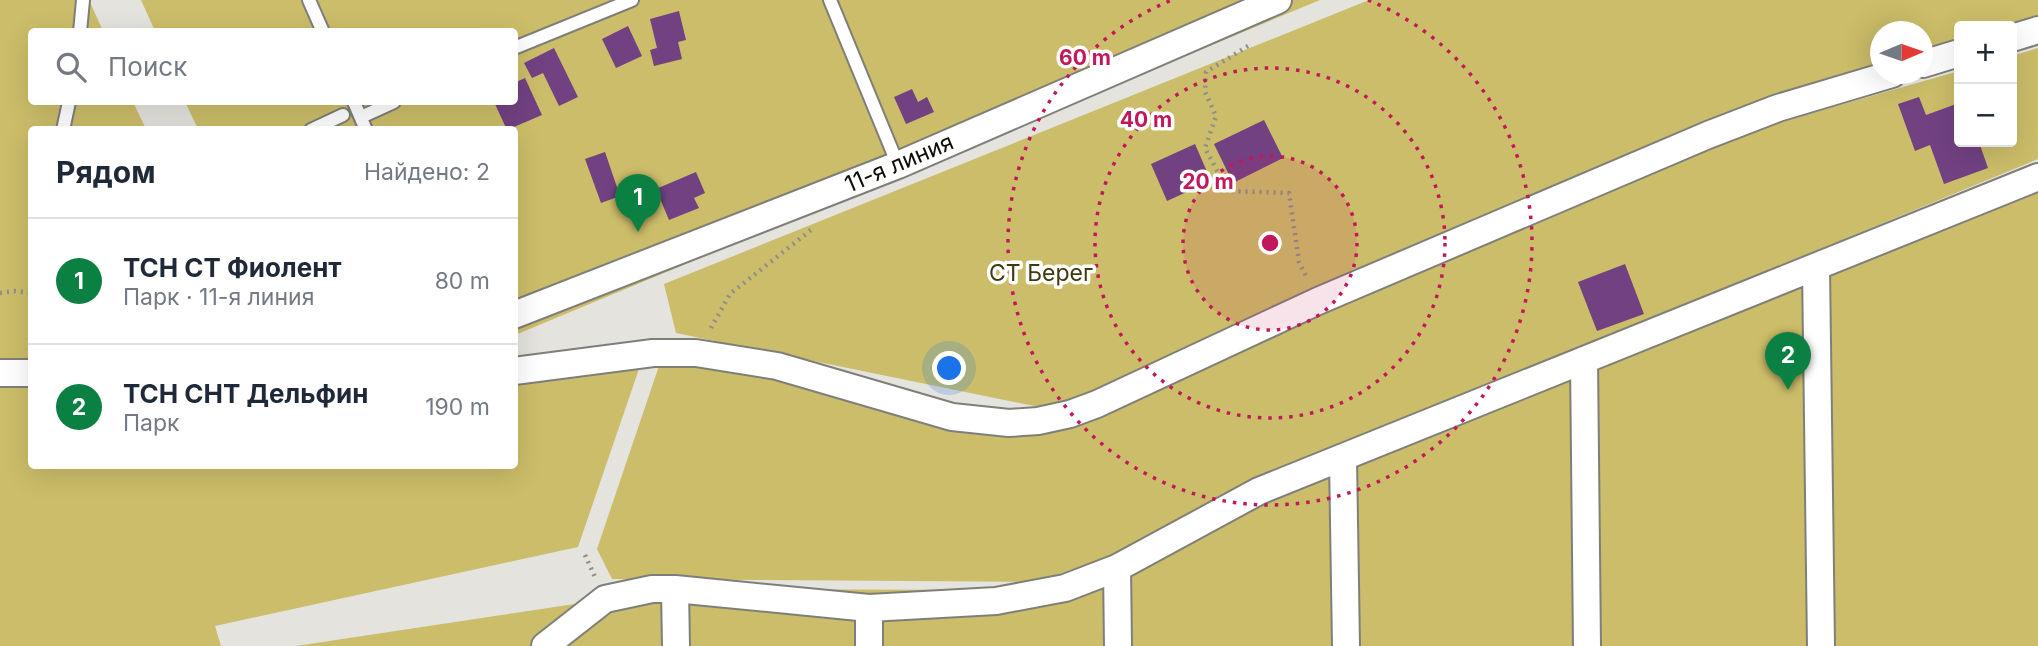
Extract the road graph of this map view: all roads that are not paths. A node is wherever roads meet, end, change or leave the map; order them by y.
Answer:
1 (83, 0) edge
2 (309, 0) edge
3 (632, 0) edge
4 (830, 0) edge
5 (1278, 0) edge
6 (80, 28) edge
7 (321, 28) edge
8 (2038, 30) edge
9 (2017, 36) edge
10 (518, 45) edge
11 (1954, 55) edge
12 (1933, 61) edge
13 (1870, 81) edge
14 (68, 105) edge
15 (355, 105) edge
16 (387, 105) edge
17 (343, 115) dead end
18 (361, 117) junction
19 (63, 126) edge
20 (320, 126) edge
21 (364, 126) edge
22 (898, 165) junction
23 (2038, 177) edge
24 (1816, 267) junction
25 (518, 313) edge
26 (1584, 360) junction
27 (518, 370) edge
28 (0, 373) edge
29 (28, 373) edge
30 (1343, 458) junction
31 (1117, 568) junction
32 (675, 589) junction
33 (869, 608) junction
34 (545, 646) edge
35 (676, 646) edge
36 (869, 646) edge
37 (1118, 646) edge
38 (1346, 646) edge
39 (1587, 646) edge
40 (1821, 646) edge

1 - 6 lane
2 - 7 lane
3 - 10 lane
4 - 22 lane
5 - 22 street, 11-я линия
8 - 9 street
11 - 12 street
13 - 27 street
14 - 19 lane
15 - 18 lane
16 - 18 lane
17 - 20 lane
18 - 21 lane
22 - 25 street, 11-я линия
23 - 24 street
24 - 26 street
24 - 40 street
26 - 30 street
26 - 39 street
28 - 29 street
30 - 31 street
30 - 38 street
31 - 33 street
31 - 37 street
32 - 33 street
32 - 34 street
32 - 35 street
33 - 36 street

